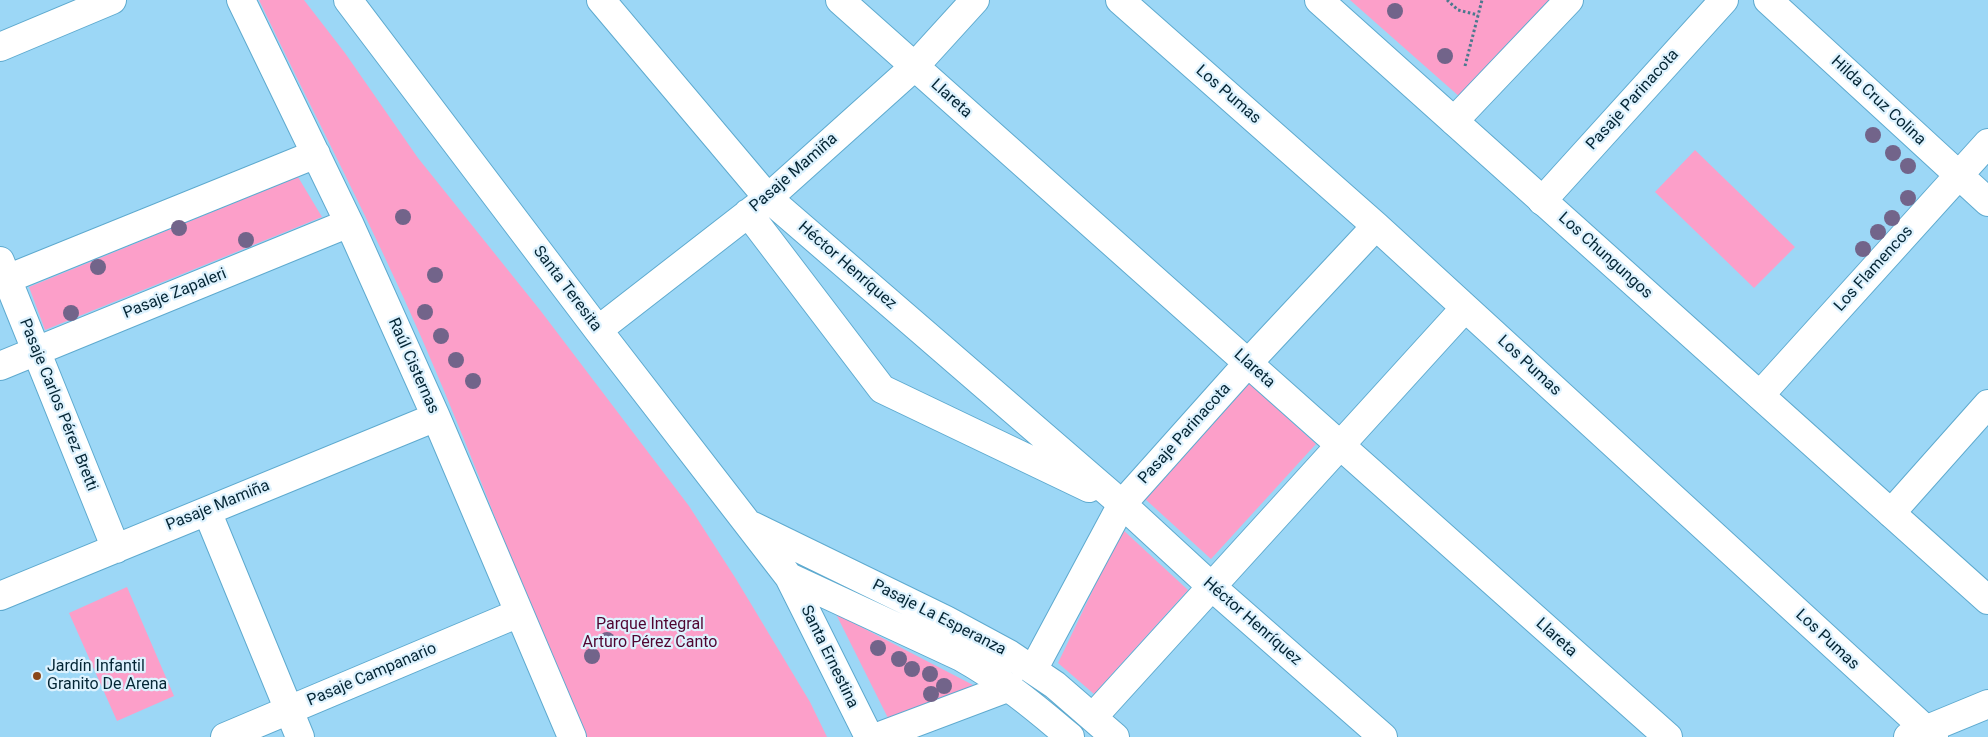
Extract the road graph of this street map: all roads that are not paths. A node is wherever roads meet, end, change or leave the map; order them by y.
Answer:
1 (112, 0) edge
2 (241, 0) edge
3 (348, 0) edge
4 (601, 0) edge
5 (840, 0) edge
6 (975, 0) edge
7 (1120, 0) edge
8 (1319, 0) edge
9 (1569, 0) edge
10 (1724, 0) edge
11 (1768, 0) edge
12 (0, 48) edge
13 (914, 67) junction
14 (1454, 121) junction
15 (1988, 143) edge
16 (316, 154) junction
17 (1959, 175) junction
18 (1542, 201) junction
19 (1988, 202) edge
20 (758, 205) junction
21 (349, 223) junction
22 (1376, 226) junction
23 (4, 270) edge
24 (1465, 308) junction
25 (598, 330) junction
26 (36, 351) junction
27 (1248, 363) junction
28 (0, 366) edge
29 (1760, 396) junction
30 (1988, 404) edge
31 (436, 417) junction
32 (1340, 446) junction
33 (1122, 504) junction
34 (207, 510) junction
35 (1891, 513) junction
36 (748, 523) junction
37 (116, 548) junction
38 (789, 576) junction
39 (1212, 588) junction
40 (0, 596) edge
41 (1988, 600) edge
42 (519, 613) junction
43 (1033, 670) junction
44 (1010, 687) junction
45 (1988, 704) edge
46 (289, 710) junction
47 (1093, 717) junction
48 (1922, 735) edge
49 (225, 737) edge
50 (300, 737) edge
51 (572, 737) edge
52 (869, 737) edge
53 (877, 737) edge
54 (1070, 737) edge
55 (1115, 737) edge
56 (1383, 737) edge
57 (1668, 737) edge

1 - 12 street
2 - 16 street, Raúl Cisternas
3 - 25 street, Santa Teresita
4 - 20 street, Héctor Henríquez
5 - 13 street, Llareta
6 - 13 street, Pasaje Mamiña
7 - 22 street, Los Pumas
8 - 14 street, Los Chungungos
9 - 14 street
10 - 18 street, Pasaje Parinacota
11 - 17 street, Hilda Cruz Colina
13 - 20 street, Pasaje Mamiña
13 - 27 street, Llareta
14 - 18 street, Los Chungungos
15 - 17 street, Los Flamencos
16 - 21 street, Raúl Cisternas
16 - 23 street
17 - 19 street, Hilda Cruz Colina
17 - 29 street, Los Flamencos
18 - 29 street, Los Chungungos
20 - 25 street, Pasaje Mamiña
20 - 33 street, Héctor Henríquez
20 - 33 street, Héctor Henríquez
21 - 26 street, Pasaje Zapaleri
21 - 31 street, Raúl Cisternas
22 - 24 street, Los Pumas
22 - 27 street, Pasaje Parinacota
23 - 26 street, Pasaje Carlos Pérez Bretti
24 - 32 street
24 - 48 street, Los Pumas
25 - 36 street, Santa Teresita
26 - 28 street, Pasaje Zapaleri
26 - 37 street, Pasaje Carlos Pérez Bretti
27 - 32 street, Llareta
27 - 33 street, Pasaje Parinacota
29 - 35 street, Los Chungungos
30 - 35 street
31 - 34 street, Pasaje Mamiña
31 - 42 street, Raúl Cisternas
32 - 39 street
32 - 57 street, Llareta
33 - 39 street, Héctor Henríquez
33 - 43 street, Pasaje Parinacota
34 - 37 street, Pasaje Mamiña
34 - 46 street
35 - 41 street, Los Chungungos
36 - 38 street, Santa Teresita
36 - 43 street, Pasaje La Esperanza
37 - 40 street, Pasaje Mamiña
38 - 44 street, Pasaje La Esperanza
38 - 52 street, Santa Ernestina
39 - 47 street
39 - 56 street, Héctor Henríquez
42 - 46 street, Pasaje Campanario
42 - 51 street, Raúl Cisternas
43 - 47 street, Pasaje La Esperanza
44 - 53 street
44 - 54 street, Pasaje La Esperanza
45 - 48 street
46 - 49 street, Pasaje Campanario
46 - 50 street
47 - 55 street, Pasaje La Esperanza

